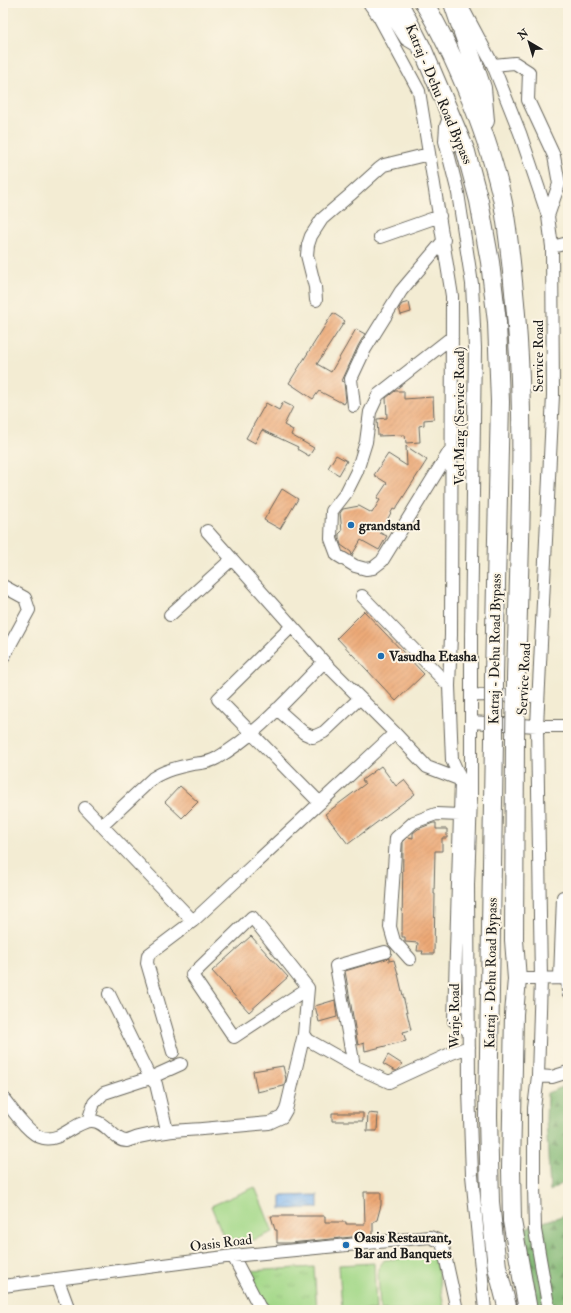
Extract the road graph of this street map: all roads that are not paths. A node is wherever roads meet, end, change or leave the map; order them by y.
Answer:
1 (370, 3) edge
2 (382, 3) edge
3 (399, 3) edge
4 (424, 3) edge
5 (453, 3) edge
6 (460, 3) edge
7 (422, 48) junction
8 (493, 65) junction
9 (450, 114) junction
10 (485, 137) junction
11 (429, 154) junction
12 (440, 216) junction
13 (548, 216) junction
14 (380, 237) dead end
15 (444, 240) junction
16 (568, 243) edge
17 (552, 247) junction
18 (316, 300) dead end
19 (452, 336) junction
20 (354, 406) dead end
21 (451, 448) junction
22 (207, 531) dead end
23 (232, 559) junction
24 (3, 586) edge
25 (362, 596) dead end
26 (170, 614) dead end
27 (292, 626) junction
28 (3, 658) edge
29 (324, 662) junction
30 (450, 686) junction
31 (471, 695) junction
32 (538, 696) junction
33 (360, 698) junction
34 (277, 709) junction
35 (471, 722) junction
36 (537, 726) junction
37 (568, 726) edge
38 (250, 733) junction
39 (395, 733) junction
40 (466, 783) junction
41 (320, 803) junction
42 (85, 808) dead end
43 (460, 815) junction
44 (102, 826) junction
45 (563, 897) dead end
46 (193, 921) junction
47 (385, 952) dead end
48 (410, 959) dead end
49 (560, 978) junction
50 (517, 979) junction
51 (541, 979) junction
52 (308, 988) junction
53 (568, 992) edge
54 (109, 994) dead end
55 (469, 1031) junction
56 (304, 1034) junction
57 (469, 1047) junction
58 (174, 1052) dead end
59 (181, 1064) dead end
60 (354, 1066) junction
61 (568, 1072) edge
62 (538, 1076) junction
63 (150, 1078) junction
64 (3, 1098) edge
65 (88, 1121) junction
66 (167, 1131) junction
67 (233, 1256) junction
68 (58, 1280) junction
69 (3, 1286) edge
70 (69, 1310) edge
71 (261, 1310) edge
72 (457, 1310) edge
73 (485, 1310) edge
74 (508, 1310) edge
75 (528, 1310) edge
76 (549, 1310) edge

1 - 11 street
2 - 7 street
3 - 7 highway, Katraj - Dehu Road Bypass
4 - 10 highway, Katraj - Dehu Road Bypass
5 - 10 highway
6 - 8 street, Service Road
7 - 9 highway, Katraj - Dehu Road Bypass
8 - 13 street, Service Road
8 - 13 street
9 - 31 street, Ved Marg (Service Road)
9 - 74 highway, Katraj - Dehu Road Bypass, bridge
10 - 50 highway, Katraj - Dehu Road Bypass, bridge
11 - 12 street
11 - 18 street
12 - 14 street
12 - 15 street
13 - 17 street, Service Road
15 - 19 street
15 - 20 street
16 - 17 street
17 - 32 street, Service Road
19 - 21 street
19 - 21 street
21 - 30 street
22 - 23 street
23 - 26 street
23 - 27 street
24 - 28 street
25 - 30 street
27 - 29 street
27 - 38 street
29 - 33 street
29 - 34 street
30 - 40 street
31 - 32 street
31 - 35 street, Ved Marg (Service Road)
32 - 36 street, Service Road
33 - 34 street
33 - 39 street
34 - 38 street
35 - 36 street
35 - 40 street, Warje Road
36 - 37 street
36 - 51 street
38 - 41 street
38 - 44 street
39 - 40 street
39 - 41 street
40 - 43 street
40 - 55 street, Warje Road
41 - 46 street
42 - 44 street
43 - 48 street
43 - 55 street
44 - 46 street
45 - 49 street
46 - 58 street
47 - 60 street
49 - 51 street
49 - 53 street
50 - 51 street
50 - 75 highway, Katraj - Dehu Road Bypass
51 - 62 street
52 - 52 street
52 - 56 street
54 - 63 street
55 - 57 street, Warje Road
56 - 60 street
56 - 66 street
57 - 60 street
57 - 73 street, Warje Road
59 - 63 street
61 - 62 street
62 - 76 street
63 - 65 street
63 - 66 street
64 - 65 street
65 - 66 street
67 - 68 street, Oasis Road
67 - 71 street
67 - 72 street, Oasis Road
68 - 69 street, Oasis Road
68 - 70 street

